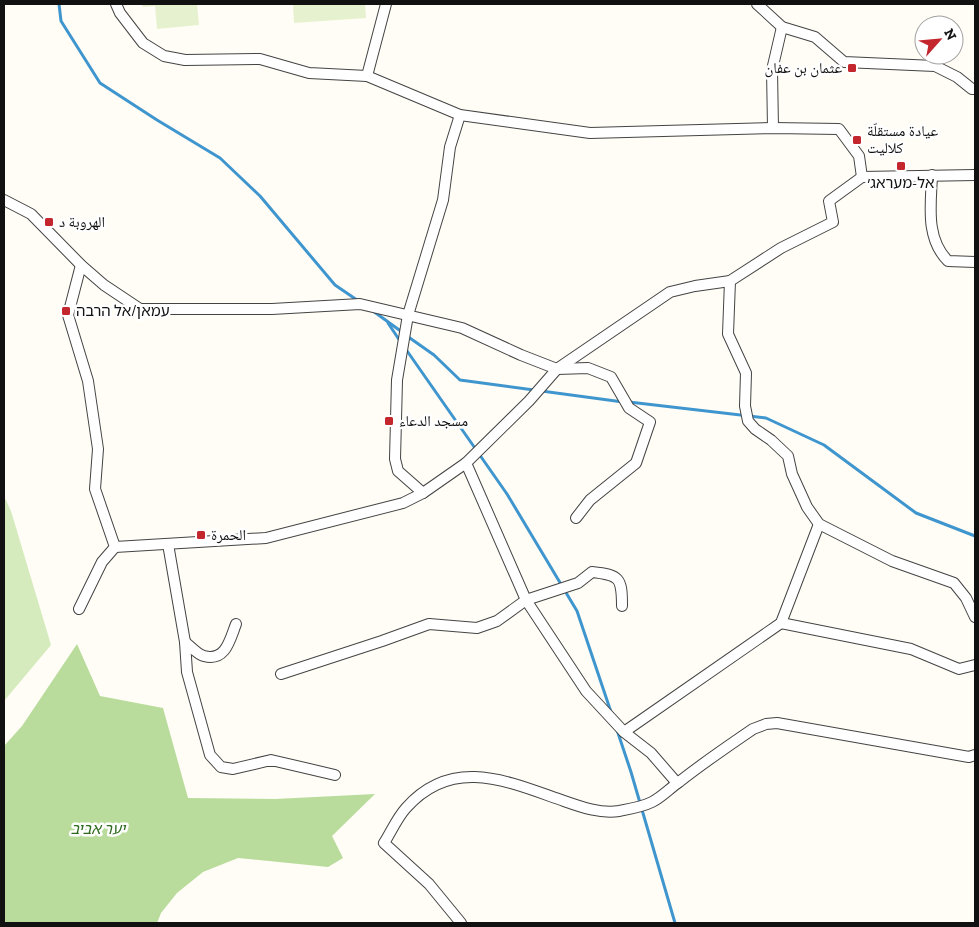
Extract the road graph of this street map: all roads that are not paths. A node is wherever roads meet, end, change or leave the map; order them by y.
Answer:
1 (116, 4) edge
2 (386, 4) edge
3 (757, 4) edge
4 (782, 27) junction
5 (367, 76) junction
6 (975, 90) edge
7 (460, 115) junction
8 (773, 128) junction
9 (932, 175) junction
10 (975, 175) edge
11 (862, 177) junction
12 (4, 200) edge
13 (975, 262) edge
14 (81, 265) junction
15 (730, 281) junction
16 (408, 315) junction
17 (556, 369) junction
18 (466, 462) junction
19 (423, 493) junction
20 (576, 518) dead end
21 (819, 524) junction
22 (168, 544) junction
23 (115, 547) junction
24 (526, 600) junction
25 (622, 606) dead end
26 (79, 609) dead end
27 (975, 617) edge
28 (781, 623) junction
29 (236, 624) dead end
30 (185, 642) junction
31 (975, 665) edge
32 (281, 674) dead end
33 (624, 732) junction
34 (975, 755) edge
35 (335, 775) dead end
36 (678, 782) junction
37 (461, 923) edge

1 - 5 street
2 - 5 street
3 - 4 street
4 - 6 street
4 - 8 street
5 - 7 street
7 - 8 street
7 - 16 street
8 - 11 street
9 - 10 street
9 - 11 street
9 - 13 street
11 - 15 street
12 - 14 street
14 - 16 street
14 - 23 street
15 - 17 street
15 - 21 street
16 - 17 street
16 - 19 street
17 - 18 street
17 - 20 street
18 - 19 street
18 - 24 street
19 - 22 street
21 - 27 street
21 - 28 street
22 - 23 street
22 - 30 street
23 - 26 street
24 - 25 street
24 - 32 street
24 - 33 street
28 - 31 street
28 - 33 street
29 - 30 street
30 - 35 street
33 - 36 street
34 - 36 street
36 - 37 street

